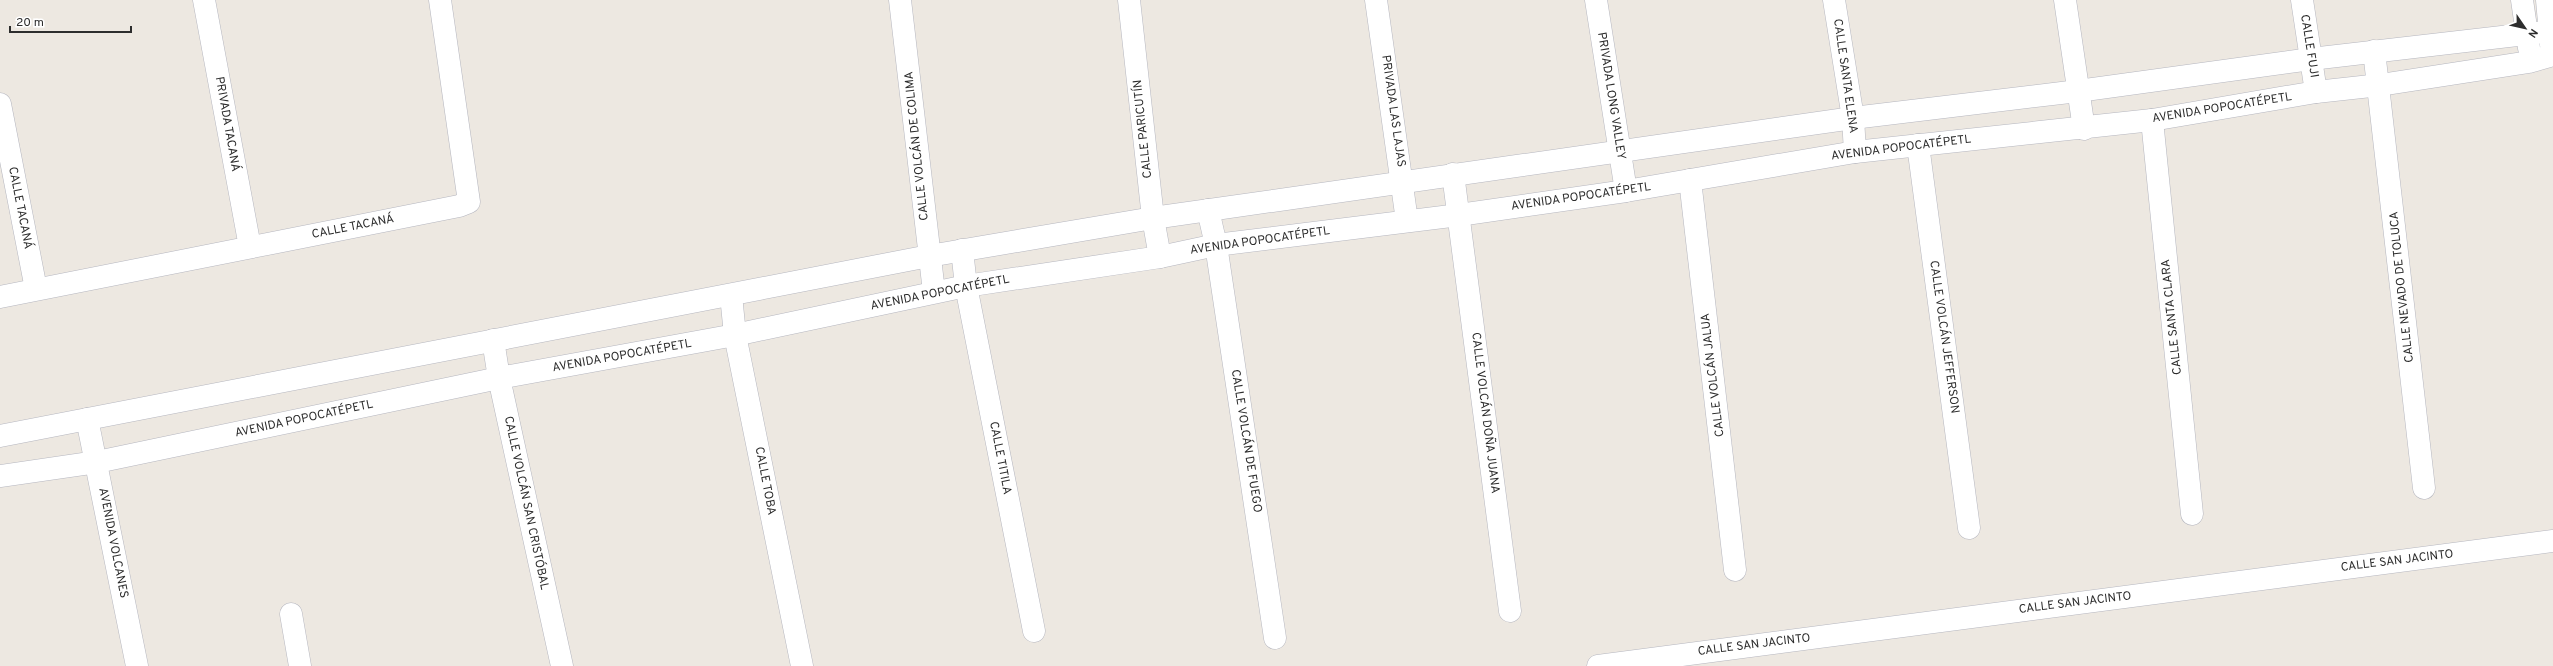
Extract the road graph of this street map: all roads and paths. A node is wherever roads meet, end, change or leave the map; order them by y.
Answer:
1 (204, 0) edge
2 (440, 0) edge
3 (900, 0) edge
4 (1129, 0) edge
5 (1376, 0) edge
6 (1596, 0) edge
7 (1834, 0) edge
8 (2065, 0) edge
9 (2302, 0) edge
10 (2522, 0) edge
11 (2547, 0) edge
12 (2552, 31) edge
13 (2528, 33) junction
14 (2374, 51) junction
15 (2552, 56) edge
16 (2311, 59) junction
17 (2529, 62) junction
18 (2380, 85) junction
19 (2078, 91) junction
20 (2316, 92) junction
21 (0, 104) edge
22 (1853, 118) junction
23 (2152, 120) junction
24 (2084, 129) junction
25 (1918, 145) junction
26 (1620, 150) junction
27 (1855, 152) junction
28 (1453, 174) junction
29 (1690, 180) junction
30 (1403, 181) junction
31 (1626, 191) junction
32 (1208, 210) junction
33 (1460, 215) junction
34 (1153, 218) junction
35 (1407, 221) junction
36 (1216, 245) junction
37 (250, 247) junction
38 (962, 250) junction
39 (929, 256) junction
40 (1160, 257) junction
41 (966, 286) junction
42 (36, 289) junction
43 (934, 292) junction
44 (731, 295) junction
45 (0, 297) edge
46 (736, 335) junction
47 (494, 340) junction
48 (499, 378) junction
49 (87, 419) junction
50 (0, 436) edge
51 (97, 462) junction
52 (0, 476) edge
53 (2424, 488) dead end
54 (2192, 514) dead end
55 (1970, 528) dead end
56 (2553, 540) edge
57 (1735, 570) dead end
58 (1510, 611) dead end
59 (291, 614) dead end
60 (1034, 631) dead end
61 (1275, 638) dead end
62 (1742, 657) edge
63 (137, 666) edge
64 (300, 666) edge
65 (562, 666) edge
66 (802, 666) edge
67 (1598, 666) edge

1 - 37 street, PRIVADA TACANÁ
2 - 37 street, CALLE TACANÁ
3 - 39 street, CALLE VOLCÁN DE COLIMA
4 - 34 street, CALLE PARICUTÍN
5 - 30 street, PRIVADA LAS LAJAS
6 - 26 street, PRIVADA LONG VALLEY
7 - 22 street, CALLE SANTA ELENA
8 - 19 street
9 - 16 street, CALLE FUJI
10 - 13 street
11 - 12 street, AVENIDA POPOCATÉPETL
12 - 13 street
12 - 15 street, AVENIDA POPOCATÉPETL
13 - 14 street
13 - 17 street
14 - 16 street
14 - 18 street, CALLE NEVADO DE TOLUCA
15 - 17 street, AVENIDA POPOCATÉPETL
16 - 19 street
16 - 20 street, CALLE FUJI
17 - 18 street, AVENIDA POPOCATÉPETL
18 - 20 street, AVENIDA POPOCATÉPETL
18 - 53 street, CALLE NEVADO DE TOLUCA
19 - 22 street
19 - 24 street
20 - 23 street, AVENIDA POPOCATÉPETL
21 - 42 street, CALLE TACANÁ
22 - 26 street
22 - 27 street, CALLE SANTA ELENA
23 - 24 street, AVENIDA POPOCATÉPETL
23 - 54 street, CALLE SANTA CLARA
24 - 25 street, AVENIDA POPOCATÉPETL
25 - 27 street, AVENIDA POPOCATÉPETL
25 - 55 street, CALLE VOLCÁN JEFFERSON
26 - 28 street
26 - 31 street, PRIVADA LONG VALLEY
27 - 29 street, AVENIDA POPOCATÉPETL
28 - 30 street
28 - 33 street, CALLE VOLCÁN DOÑA JUANA
29 - 31 street, AVENIDA POPOCATÉPETL
29 - 57 street, CALLE VOLCÁN JALUA
30 - 32 street
30 - 35 street, PRIVADA LAS LAJAS
31 - 33 street, AVENIDA POPOCATÉPETL
32 - 34 street
32 - 36 street, CALLE VOLCÁN DE FUEGO
33 - 35 street, AVENIDA POPOCATÉPETL
33 - 58 street, CALLE VOLCÁN DOÑA JUANA
34 - 38 street
34 - 40 street, CALLE PARICUTÍN
35 - 36 street, AVENIDA POPOCATÉPETL
36 - 40 street, AVENIDA POPOCATÉPETL
36 - 61 street, CALLE VOLCÁN DE FUEGO
37 - 42 street, CALLE TACANÁ
38 - 39 street
38 - 41 street, CALLE TITILA
39 - 43 street, CALLE VOLCÁN DE COLIMA
39 - 44 street
40 - 41 street, AVENIDA POPOCATÉPETL
41 - 43 street, AVENIDA POPOCATÉPETL
41 - 60 street, CALLE TITILA
42 - 45 street, CALLE TACANÁ
43 - 46 street, AVENIDA POPOCATÉPETL
44 - 46 street, CALLE TOBA
44 - 47 street
46 - 48 street, AVENIDA POPOCATÉPETL
46 - 66 street, CALLE TOBA
47 - 48 street, CALLE VOLCÁN SAN CRISTÓBAL
47 - 49 street
48 - 51 street, AVENIDA POPOCATÉPETL
48 - 65 street, CALLE VOLCÁN SAN CRISTÓBAL
49 - 50 street
49 - 51 street, AVENIDA VOLCANES
51 - 52 street, AVENIDA POPOCATÉPETL
51 - 63 street, AVENIDA VOLCANES
56 - 62 street, CALLE SAN JACINTO
59 - 64 street
62 - 67 street, CALLE SAN JACINTO

